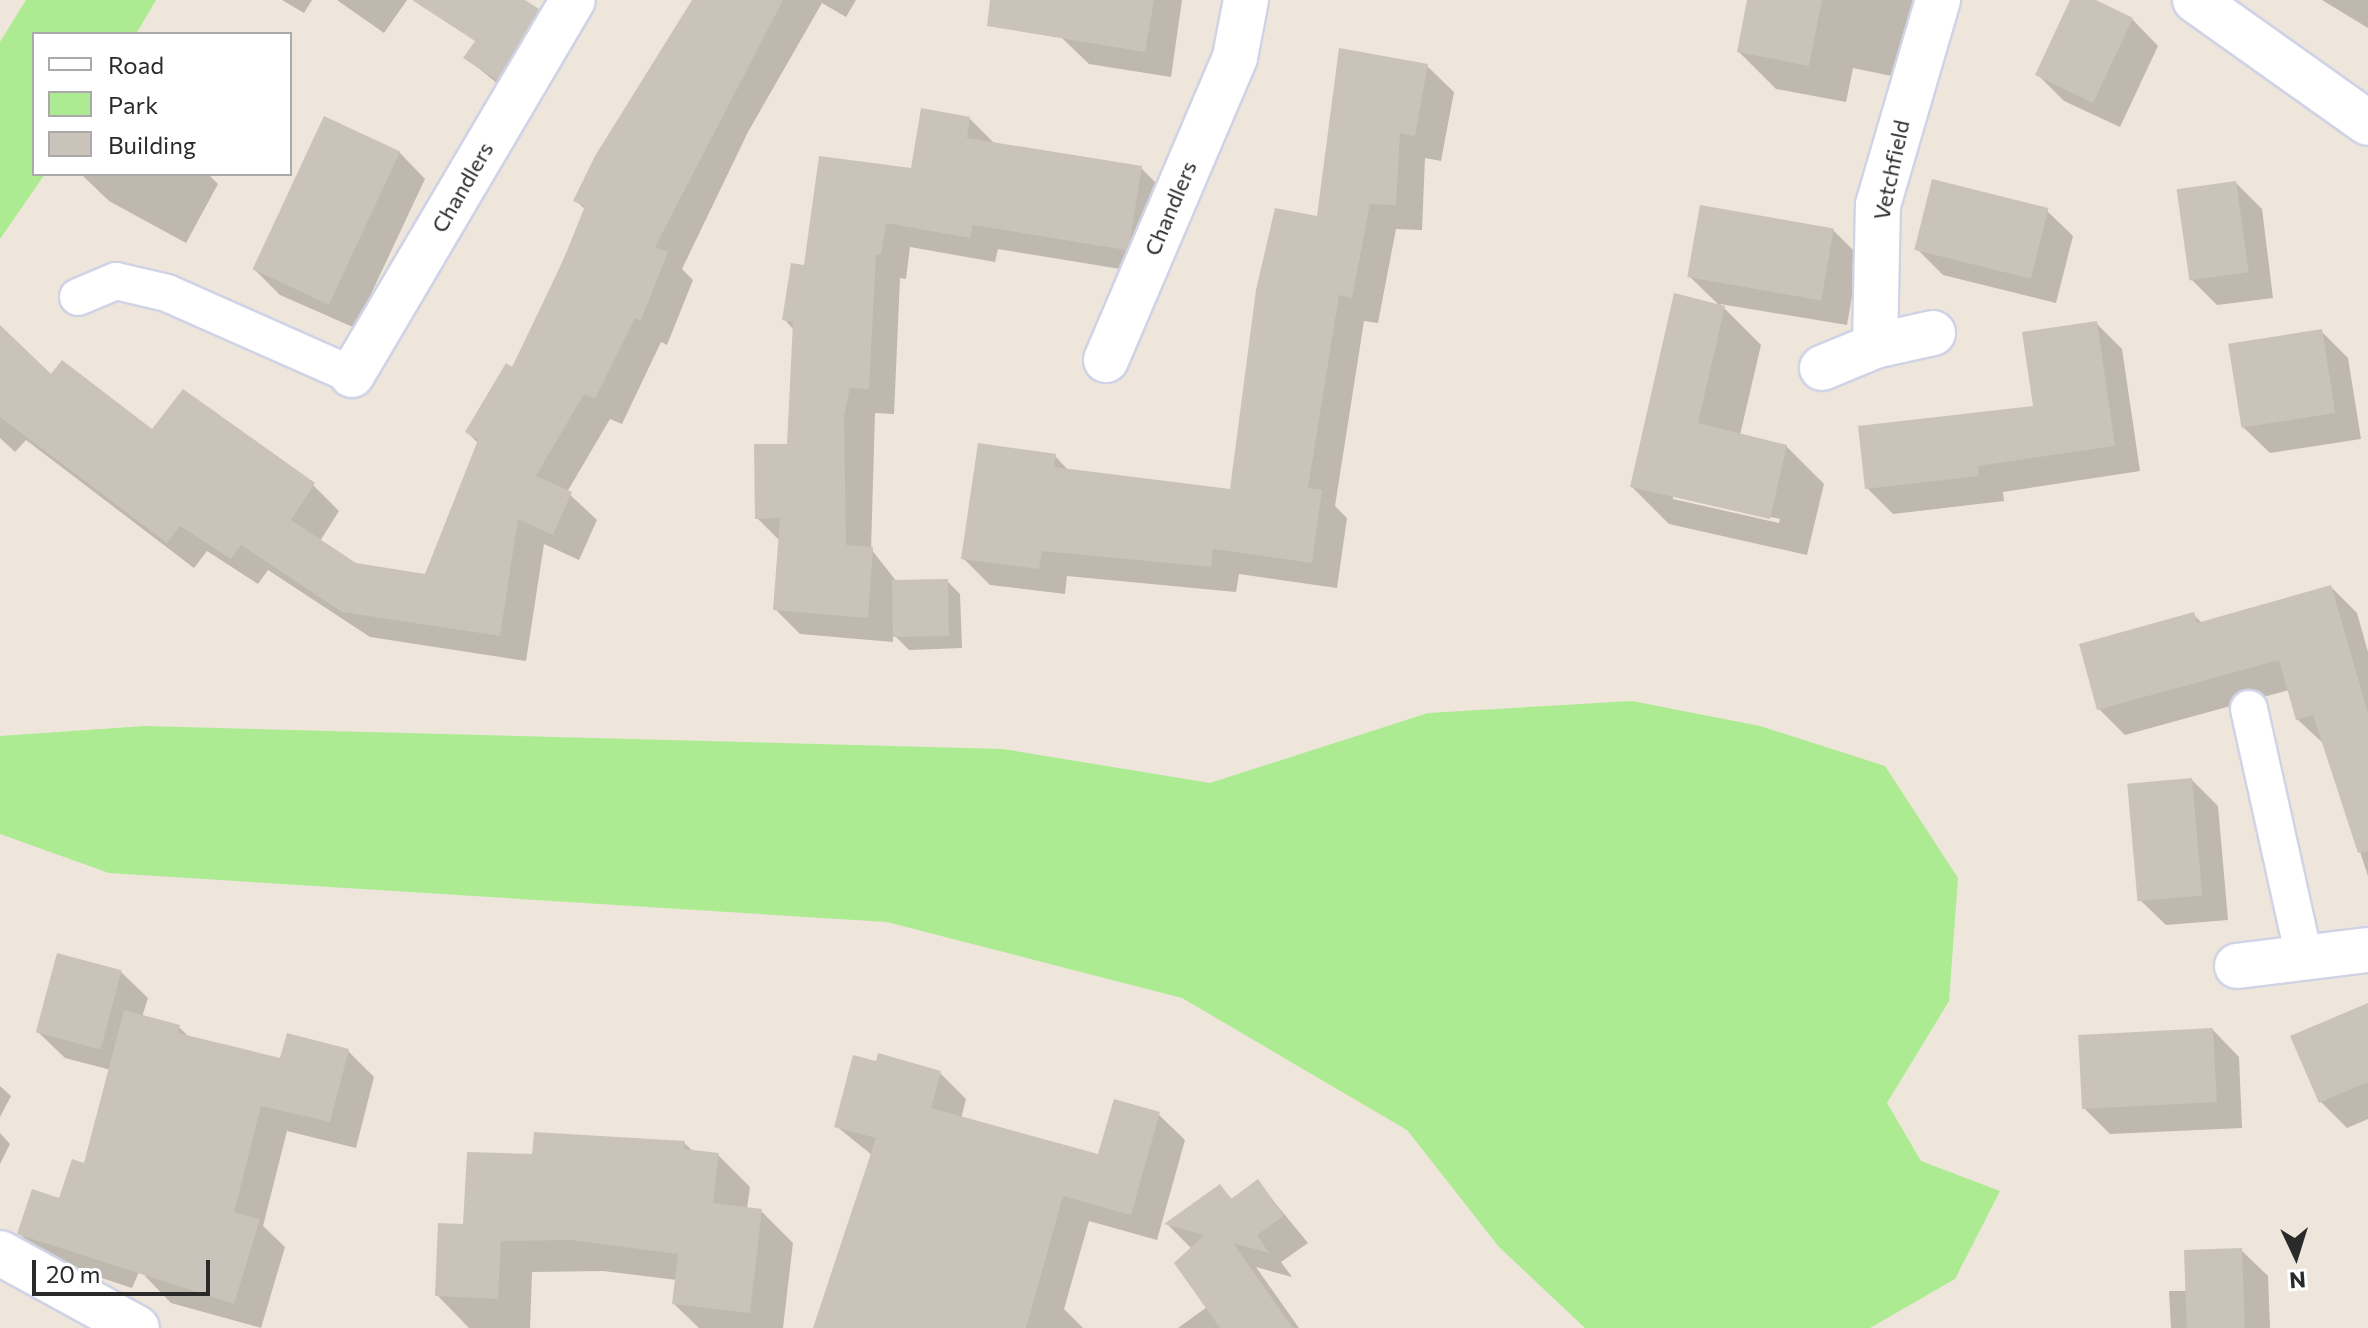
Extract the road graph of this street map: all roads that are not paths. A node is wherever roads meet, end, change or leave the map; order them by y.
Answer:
1 (573, 0) edge
2 (1246, 0) edge
3 (1938, 0) edge
4 (2195, 0) edge
5 (2368, 123) edge
6 (78, 297) dead end
7 (1933, 333) dead end
8 (1875, 346) junction
9 (1106, 360) dead end
10 (1822, 368) dead end
11 (352, 375) joint
12 (2249, 709) dead end
13 (2368, 950) edge
14 (2304, 958) junction
15 (2237, 966) dead end
16 (0, 1253) edge
17 (137, 1328) edge

1 - 11 street, Chandlers
2 - 9 street, Chandlers
3 - 8 street, Vetchfield
4 - 5 street
6 - 11 lane
7 - 8 street
8 - 10 street
12 - 14 lane
13 - 14 street
14 - 15 street
16 - 17 street

